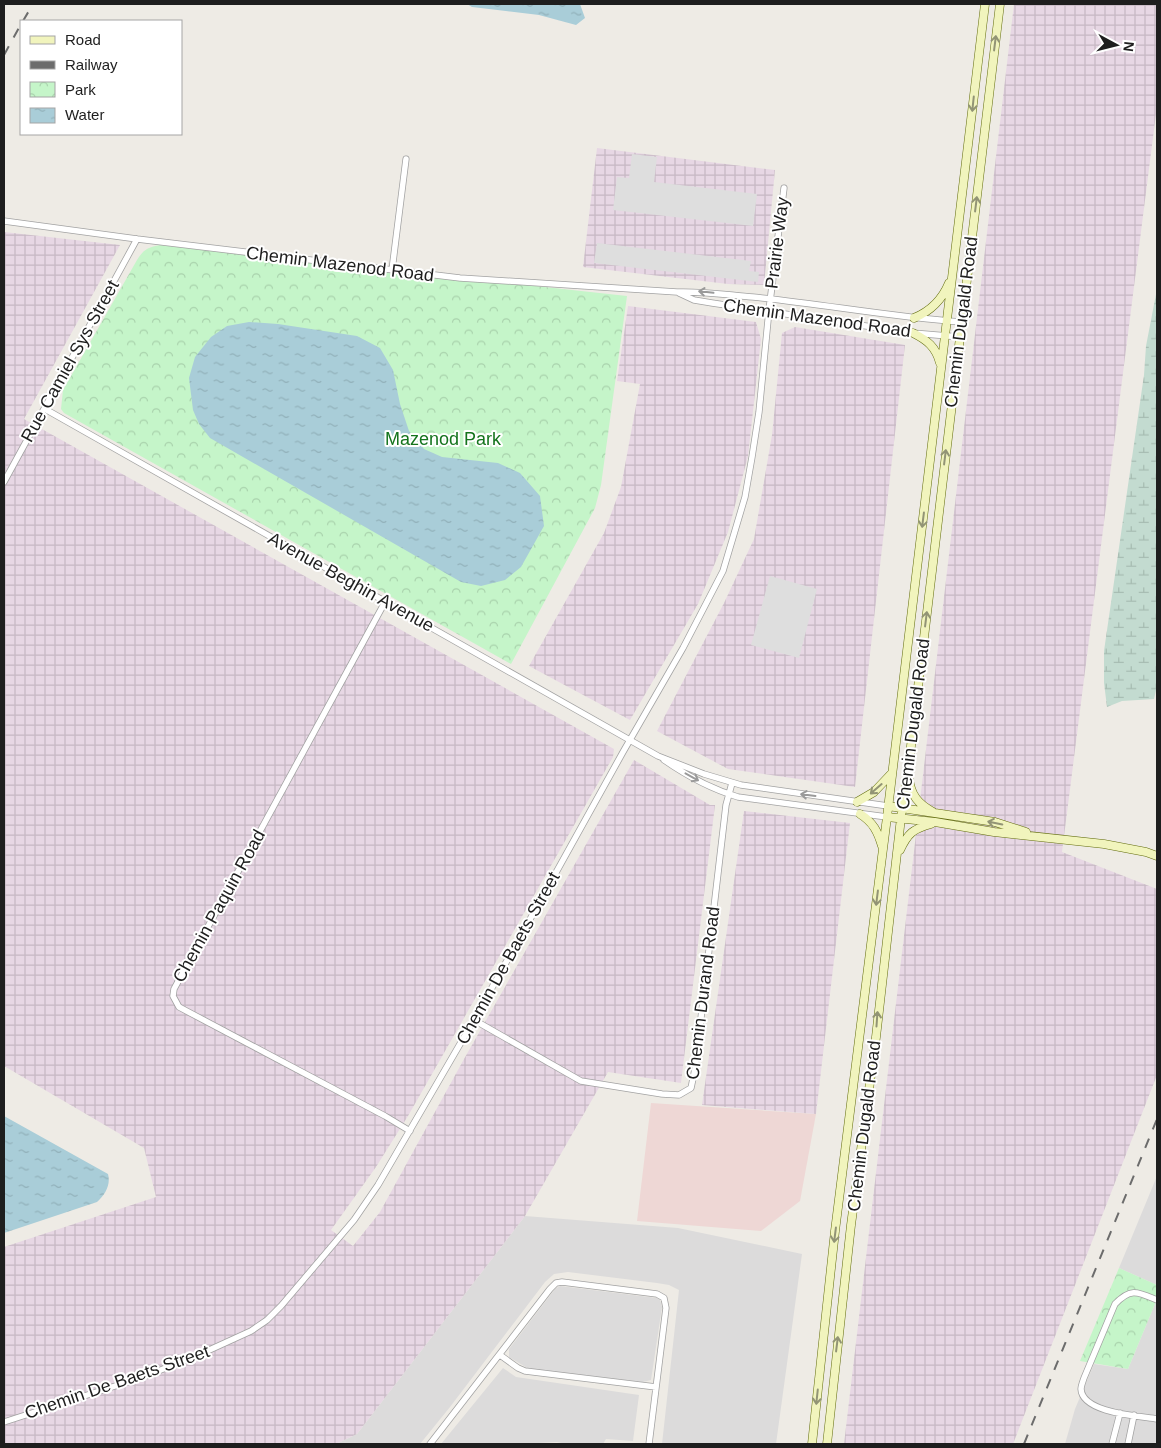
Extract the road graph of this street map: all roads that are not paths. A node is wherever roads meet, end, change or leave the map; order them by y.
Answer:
1 (985, 4) edge
2 (1000, 4) edge
3 (406, 159) dead end
4 (784, 188) dead end
5 (4, 221) edge
6 (137, 240) junction
7 (392, 270) junction
8 (953, 272) junction
9 (677, 292) junction
10 (770, 299) junction
11 (769, 310) junction
12 (914, 318) junction
13 (947, 321) junction
14 (962, 322) junction
15 (913, 332) junction
16 (945, 336) junction
17 (960, 337) junction
18 (942, 367) junction
19 (45, 409) junction
20 (4, 482) edge
21 (385, 602) junction
22 (630, 739) junction
23 (658, 756) junction
24 (908, 771) junction
25 (892, 773) junction
26 (732, 783) junction
27 (729, 794) junction
28 (857, 802) junction
29 (888, 806) junction
30 (902, 809) junction
31 (860, 814) junction
32 (937, 814) junction
33 (887, 817) junction
34 (900, 819) junction
35 (935, 822) junction
36 (1042, 836) junction
37 (883, 849) junction
38 (1157, 856) edge
39 (896, 859) junction
40 (474, 1020) junction
41 (410, 1131) junction
42 (1157, 1300) edge
43 (500, 1355) junction
44 (656, 1388) junction
45 (1120, 1413) junction
46 (1134, 1415) junction
47 (1157, 1419) edge
48 (4, 1422) edge
49 (430, 1444) edge
50 (649, 1444) edge
51 (812, 1444) edge
52 (827, 1444) edge
53 (1112, 1444) edge
54 (1128, 1444) edge

1 -> 8 main road, Chemin Dugald Road
14 -> 2 main road, Chemin Dugald Road
3 - 7 street
4 - 10 street, Prairie Way
5 - 6 street, Chemin Mazenod Road
6 - 7 street, Chemin Mazenod Road
6 - 19 street, Rue Camiel Sys Street
7 - 9 street, Chemin Mazenod Road
8 - 12 main road
8 - 13 main road, Chemin Dugald Road
10 -> 9 street, Chemin Mazenod Road
9 - 11 street, Chemin Mazenod Road
10 - 11 street, Chemin De Baets Street
10 - 12 street, Chemin Mazenod Road
11 - 15 street, Chemin Mazenod Road
11 - 22 street, Chemin De Baets Street
12 - 13 street, Chemin Mazenod Road
13 - 14 street, Chemin Mazenod Road
13 - 16 main road, Chemin Dugald Road
14 - 17 main road, Chemin Dugald Road
15 - 16 street, Chemin Mazenod Road
15 - 18 main road
16 - 17 street, Chemin Mazenod Road
16 - 18 main road, Chemin Dugald Road
24 -> 17 main road, Chemin Dugald Road
18 -> 25 main road, Chemin Dugald Road
19 - 20 street, Rue Camiel Sys Street
19 - 21 street, Avenue Beghin Avenue
21 - 22 street, Avenue Beghin Avenue
21 - 41 street, Chemin Paquin Road
22 - 23 street, Avenue Beghin Avenue
22 - 40 street, Chemin De Baets Street
23 - 26 street, Avenue Beghin Avenue
23 -> 27 street, Avenue Beghin Avenue
24 - 30 main road, Chemin Dugald Road
24 - 32 main road
25 -> 28 main road
25 - 29 main road, Chemin Dugald Road
26 - 27 street, Chemin Durand Road
28 -> 26 street, Avenue Beghin Avenue
27 - 31 street, Avenue Beghin Avenue
27 - 40 street, Chemin Durand Road
28 - 29 street, Avenue Beghin Avenue
29 - 30 main road, Avenue Beghin Avenue
29 - 33 main road, Chemin Dugald Road
30 - 32 main road, Avenue Beghin Avenue
30 - 34 main road, Chemin Dugald Road
31 - 33 street, Avenue Beghin Avenue
31 - 37 main road
36 -> 32 main road, Avenue Beghin Avenue
33 - 34 main road, Avenue Beghin Avenue
33 - 37 main road, Chemin Dugald Road
34 - 35 main road, Avenue Beghin Avenue
34 - 39 main road, Chemin Dugald Road
35 - 36 main road, Avenue Beghin Avenue
35 - 39 main road
36 - 38 main road
37 -> 51 main road, Chemin Dugald Road
52 -> 39 main road, Chemin Dugald Road
40 - 41 street, Chemin De Baets Street
41 - 48 street, Chemin De Baets Street
42 - 45 street
43 - 44 street
43 - 44 street
43 - 49 street
44 - 50 street
45 - 46 street
45 - 53 street
46 - 47 street
46 - 54 street

